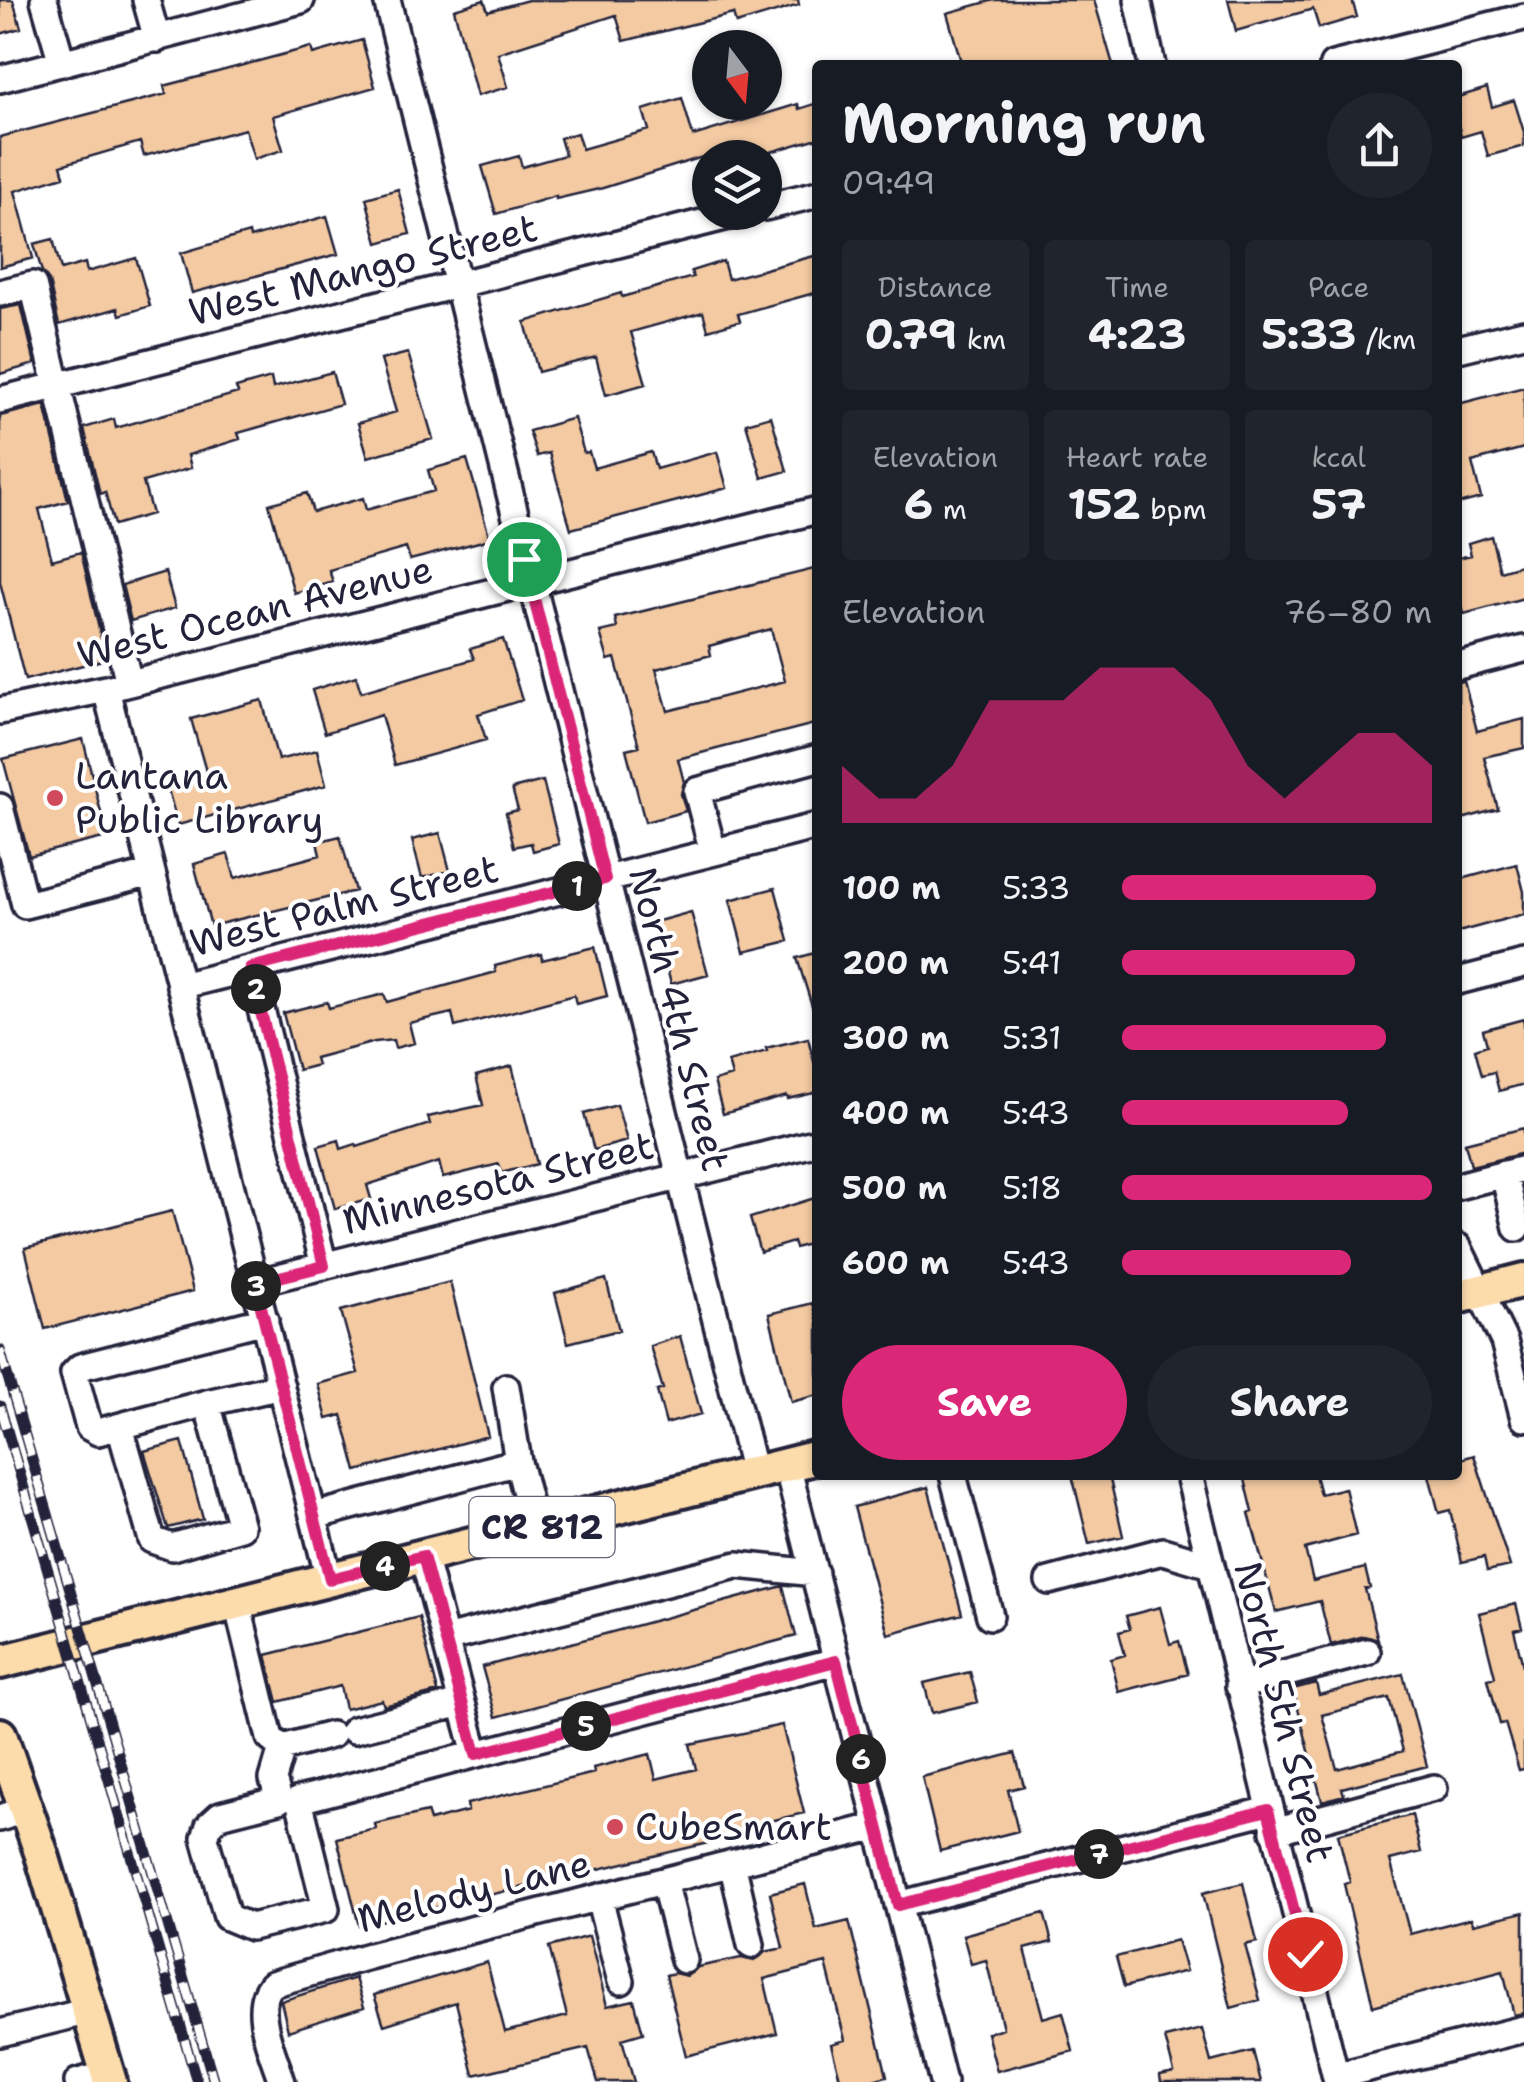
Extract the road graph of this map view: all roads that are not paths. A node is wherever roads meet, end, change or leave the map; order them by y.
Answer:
1 (44, 0) edge
2 (146, 0) edge
3 (387, 0) edge
4 (1138, 0) edge
5 (292, 1) edge
6 (1524, 18) edge
7 (156, 38) junction
8 (1151, 60) edge
9 (1353, 60) edge
10 (62, 63) junction
11 (0, 79) edge
12 (812, 196) edge
13 (782, 204) edge
14 (692, 225) edge
15 (456, 285) junction
16 (0, 293) edge
17 (1524, 333) edge
18 (1462, 348) edge
19 (58, 385) junction
20 (0, 400) edge
21 (812, 512) edge
22 (530, 582) junction
23 (1524, 649) edge
24 (1462, 665) edge
25 (118, 686) junction
26 (1, 707) edge
27 (812, 760) edge
28 (0, 807) edge
29 (812, 827) edge
30 (713, 852) junction
31 (152, 873) junction
32 (605, 879) junction
33 (1524, 964) edge
34 (250, 968) junction
35 (1462, 980) edge
36 (180, 986) junction
37 (812, 1143) edge
38 (1514, 1171) edge
39 (680, 1176) junction
40 (1462, 1185) edge
41 (1516, 1228) dead end
42 (324, 1266) junction
43 (1462, 1266) edge
44 (1524, 1280) edge
45 (255, 1283) junction
46 (1468, 1294) edge
47 (265, 1320) junction
48 (281, 1386) junction
49 (506, 1387) dead end
50 (207, 1404) junction
51 (1524, 1418) edge
52 (120, 1426) junction
53 (802, 1461) edge
54 (518, 1462) junction
55 (754, 1473) junction
56 (953, 1480) edge
57 (1190, 1480) edge
58 (314, 1516) junction
59 (535, 1528) junction
60 (423, 1556) junction
61 (1210, 1566) junction
62 (815, 1574) junction
63 (330, 1579) junction
64 (1049, 1581) dead end
65 (237, 1602) junction
66 (990, 1616) dead end
67 (445, 1639) junction
68 (1368, 1652) dead end
69 (836, 1661) junction
70 (0, 1662) edge
71 (1239, 1686) junction
72 (462, 1703) junction
73 (282, 1748) junction
74 (2, 1749) edge
75 (476, 1754) junction
76 (1434, 1788) dead end
77 (289, 1800) junction
78 (13, 1813) edge
79 (1271, 1820) junction
80 (878, 1826) junction
81 (732, 1864) junction
82 (664, 1881) junction
83 (599, 1898) junction
84 (898, 1905) junction
85 (751, 1944) dead end
86 (684, 1960) dead end
87 (622, 1981) dead end
88 (90, 2011) junction
89 (1524, 2029) edge
90 (0, 2033) edge
91 (99, 2079) edge
92 (1336, 2079) edge
93 (282, 2082) edge
94 (943, 2082) edge

1 - 10 street
2 - 7 street
3 - 15 street, North 4th Street
4 - 8 street
5 - 7 street
6 - 9 street
7 - 10 street
10 - 11 street
12 - 13 street
14 - 15 street, West Mango Street
15 - 19 street, West Mango Street
15 - 22 street, North 4th Street
16 - 19 street
17 - 18 street
19 - 20 street, West Mango Street
19 - 25 street
21 - 22 street, West Ocean Avenue
22 - 25 street, West Ocean Avenue
22 - 32 street, North 4th Street
23 - 24 street
25 - 26 street, West Ocean Avenue
25 - 31 street
27 - 30 street
28 - 31 street
29 - 30 street, West Palm Street
30 - 32 street, West Palm Street
31 - 36 street
32 - 34 street, West Palm Street
32 - 39 street, North 4th Street
33 - 35 street
34 - 36 street, West Palm Street
34 - 42 street
36 - 45 street
37 - 39 street, Minnesota Street
38 - 40 street
38 - 41 street
39 - 42 street, Minnesota Street
39 - 55 street, North 4th Street
42 - 45 street, Minnesota Street
43 - 46 street
44 - 46 main road
45 - 47 street
46 - 51 street
47 - 48 street
47 - 52 street
48 - 50 street
48 - 58 street
49 - 54 street
50 - 52 street
50 - 52 street
53 - 55 main road, CR 812
53 - 62 street
54 - 58 street
54 - 59 street
55 - 59 main road, CR 812
56 - 66 street
57 - 61 street, North 5th Street
58 - 63 street
59 - 60 main road, CR 812
60 - 63 main road, CR 812
60 - 67 street
61 - 64 street
61 - 71 street, North 5th Street
62 - 67 street
62 - 69 street
63 - 65 main road, CR 812
65 - 70 main road, CR 812
65 - 73 street
67 - 72 street
68 - 71 street
69 - 75 street
69 - 80 street
71 - 79 street, North 5th Street
72 - 73 street
72 - 75 street
73 - 77 street
74 - 78 main road
75 - 77 street
76 - 79 street
77 - 77 street
78 - 88 main road
79 - 84 street
79 - 92 street, North 5th Street
80 - 81 street, Melody Lane
80 - 84 street
81 - 82 street, Melody Lane
81 - 85 street
82 - 83 street, Melody Lane
82 - 86 street
83 - 87 street
83 - 93 street, Melody Lane
84 - 94 street
88 - 90 street
88 - 91 main road
89 - 92 street

